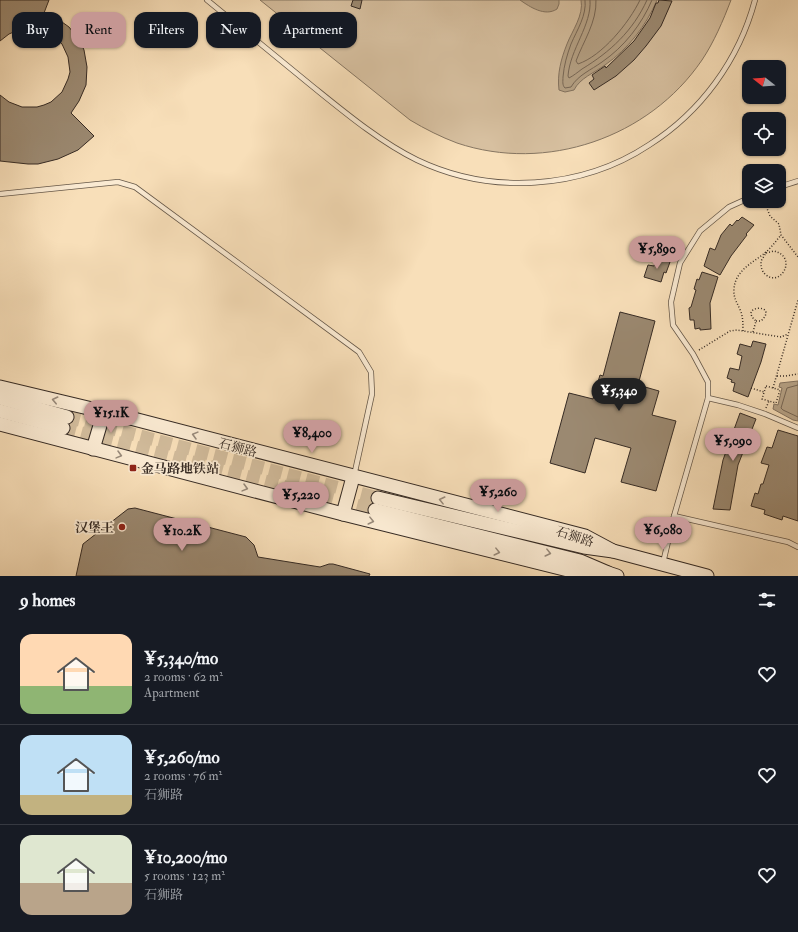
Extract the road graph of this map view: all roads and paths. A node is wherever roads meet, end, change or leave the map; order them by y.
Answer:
1 (207, 0) edge
2 (755, 0) edge
3 (798, 181) edge
4 (786, 185) edge
5 (0, 194) edge
6 (742, 201) edge
7 (767, 208) edge
8 (781, 234) junction
9 (766, 253) junction
10 (798, 257) edge
11 (798, 300) edge
12 (756, 321) junction
13 (743, 331) junction
14 (753, 332) junction
15 (788, 334) junction
16 (693, 354) junction
17 (798, 374) edge
18 (777, 376) junction
19 (0, 387) edge
20 (751, 388) dead end
21 (773, 388) junction
22 (764, 392) junction
23 (0, 398) edge
24 (708, 398) junction
25 (0, 411) edge
26 (104, 412) junction
27 (0, 424) edge
28 (798, 428) edge
29 (93, 449) junction
30 (353, 477) junction
31 (343, 514) junction
32 (674, 516) junction
33 (798, 547) edge
34 (613, 551) junction
35 (662, 564) junction
36 (613, 575) edge
37 (707, 576) edge

1 - 2 lane
3 - 4 lane
5 - 30 lane
6 - 16 lane
7 - 8 path
8 - 9 path
8 - 10 path
9 - 9 path
9 - 13 path
11 - 15 path
12 - 12 path
12 - 14 path
13 - 14 path
13 - 16 path
14 - 15 path
15 - 18 path
16 - 24 lane
17 - 18 path
18 - 21 path
26 -> 19 street, 石狮路
20 - 22 path
21 - 22 path
21 - 22 path
23 - 25 street
24 - 28 lane
24 - 32 lane
26 - 29 street
30 -> 26 street, 石狮路
27 - 29 street, 石狮路
29 -> 31 street, 石狮路
30 - 31 street
34 -> 30 street, 石狮路
31 -> 36 street, 石狮路
32 - 33 lane
32 - 35 lane
34 - 35 street, 石狮路
34 -> 36 street, 石狮路
35 - 37 street, 石狮路

